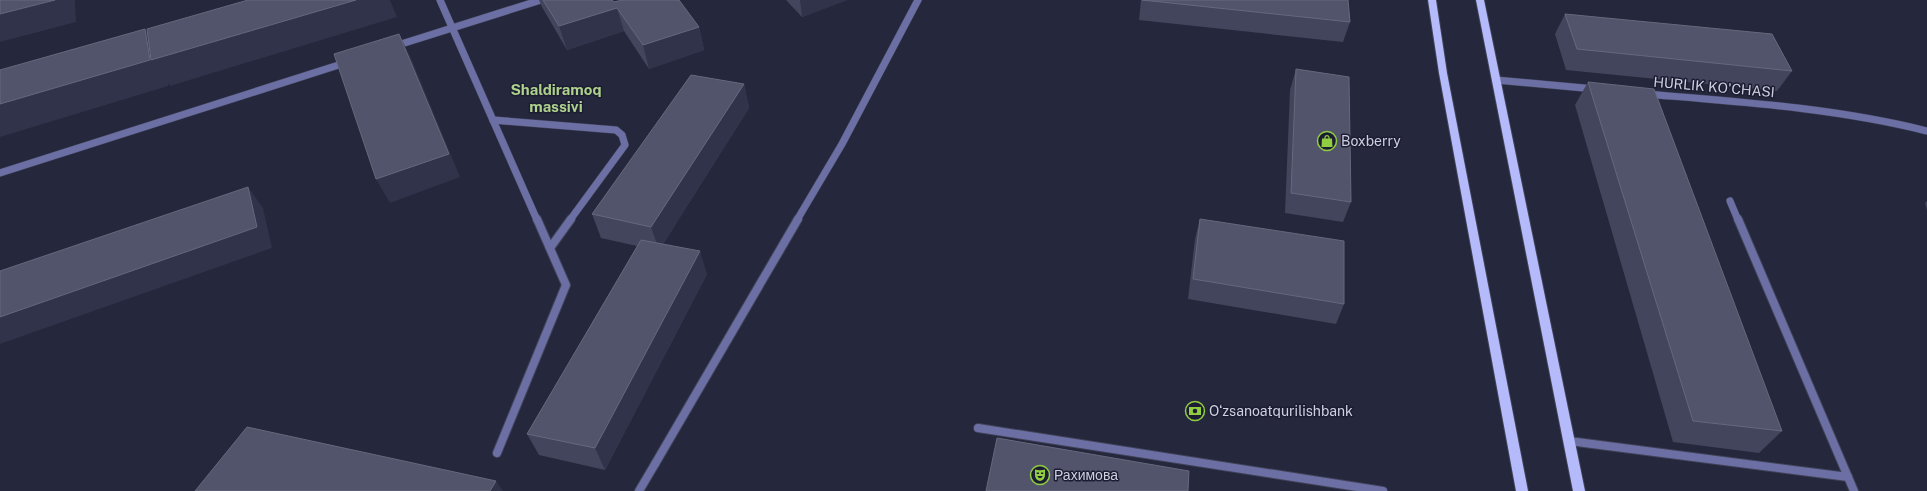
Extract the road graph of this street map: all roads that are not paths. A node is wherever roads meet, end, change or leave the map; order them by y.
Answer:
1 (440, 0) edge
2 (541, 0) edge
3 (918, 0) edge
4 (1432, 0) edge
5 (1480, 0) edge
6 (451, 28) junction
7 (391, 48) edge
8 (354, 60) edge
9 (1496, 80) junction
10 (1606, 90) edge
11 (1638, 93) edge
12 (493, 120) junction
13 (1927, 131) edge
14 (0, 173) edge
15 (1730, 201) dead end
16 (550, 248) junction
17 (978, 428) dead end
18 (1569, 441) junction
19 (497, 453) dead end
20 (1848, 477) junction
21 (639, 491) edge
22 (1383, 491) edge
23 (1522, 491) edge
24 (1579, 491) edge
25 (1854, 491) edge

1 - 6 street
2 - 6 street
3 - 21 street
4 - 23 main road
5 - 9 main road
6 - 7 street
6 - 12 street
8 - 14 street
9 - 10 street
9 - 18 main road
11 - 13 street, HURLIK KO'CHASI
12 - 16 street
12 - 16 street
15 - 20 street
16 - 19 street
17 - 22 street
18 - 20 street
18 - 24 main road
20 - 25 street

